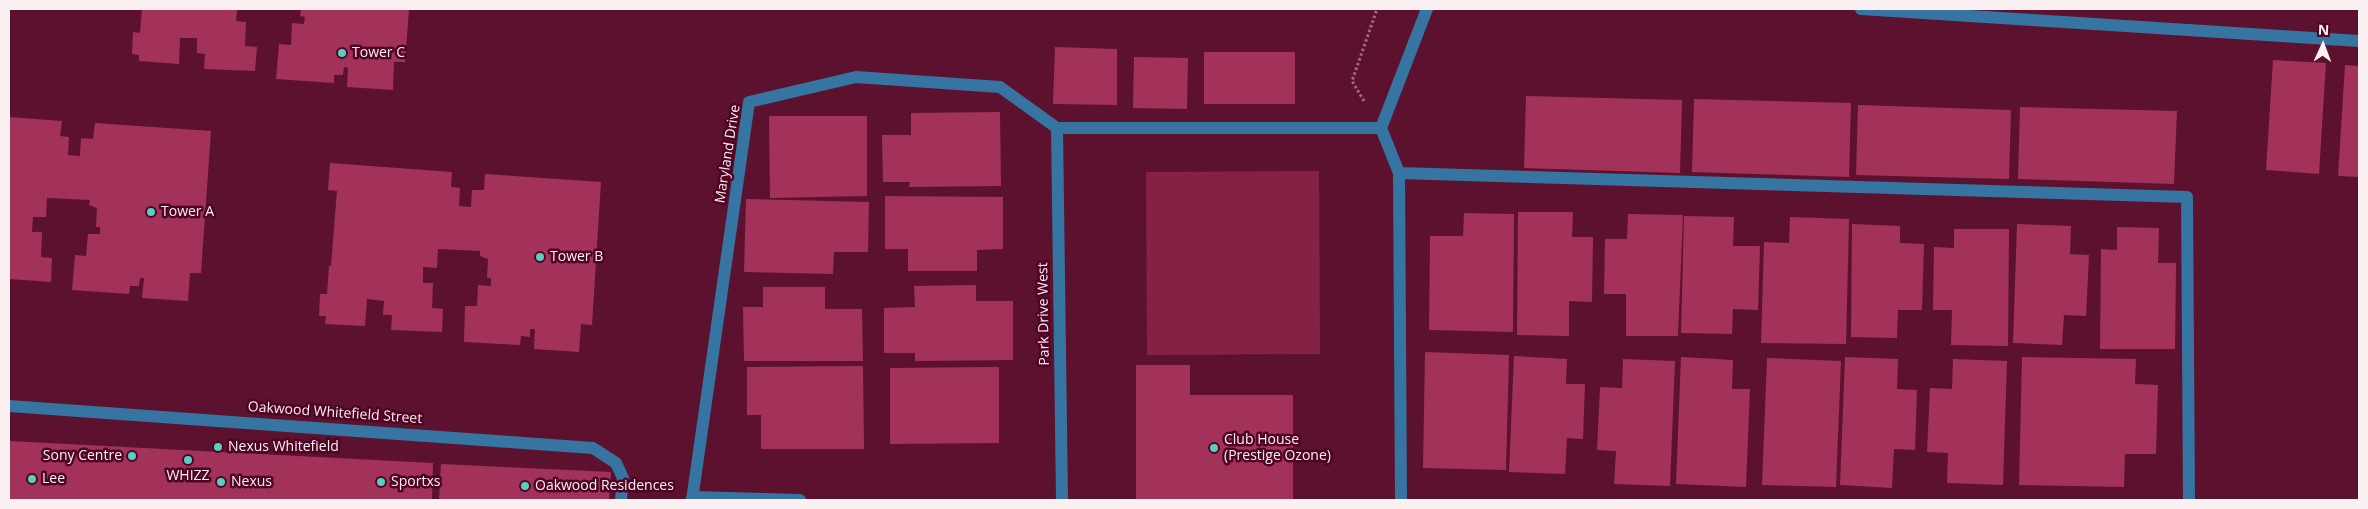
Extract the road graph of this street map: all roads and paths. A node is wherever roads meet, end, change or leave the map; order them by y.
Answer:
1 (1377, 9) edge
2 (1427, 9) edge
3 (1861, 9) edge
4 (2359, 41) edge
5 (1057, 128) junction
6 (1380, 128) junction
7 (1399, 173) junction
8 (9, 406) edge
9 (692, 499) edge
10 (621, 500) edge
11 (800, 500) edge
12 (1062, 500) edge
13 (1401, 500) edge
14 (2189, 500) edge

1 - 6 path
2 - 6 street
3 - 4 street
5 - 6 street
5 - 9 street, Maryland Drive
5 - 12 street, Park Drive West
6 - 7 street
7 - 13 street
7 - 14 street
8 - 10 street, Oakwood Whitefield Street
9 - 11 street

